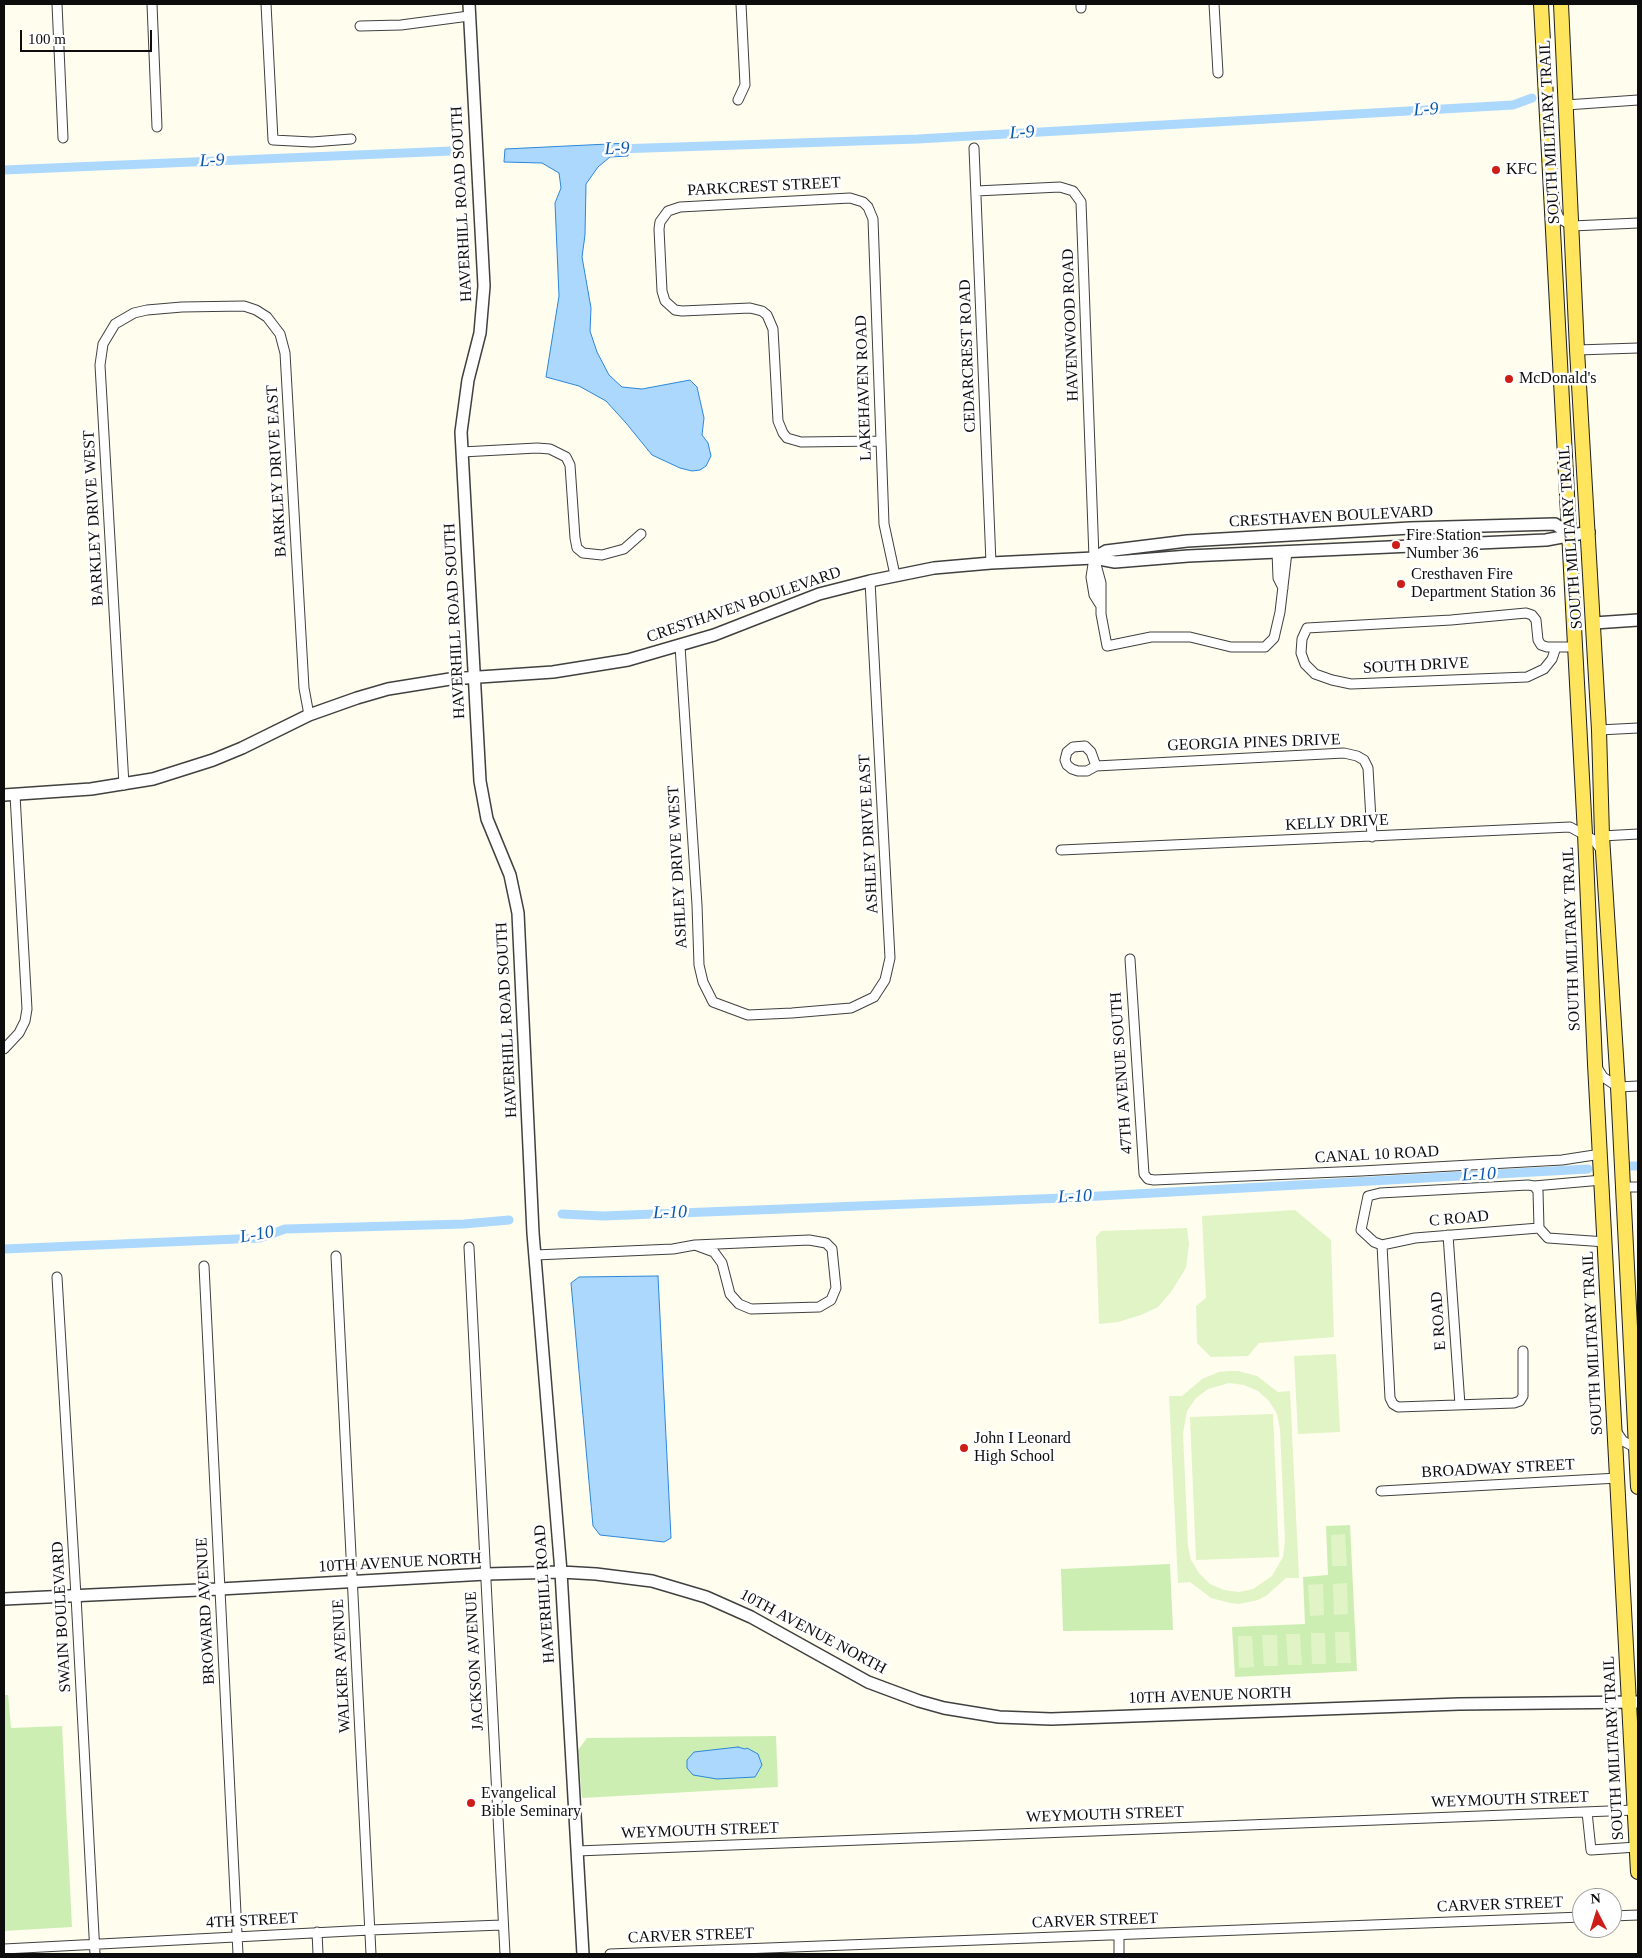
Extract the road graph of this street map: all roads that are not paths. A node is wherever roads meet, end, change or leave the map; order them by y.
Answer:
1 (57, 4) edge
2 (152, 4) edge
3 (266, 4) edge
4 (741, 4) edge
5 (1214, 4) edge
6 (1541, 4) edge
7 (1561, 4) edge
8 (469, 10) edge
9 (1542, 18) junction
10 (360, 26) dead end
11 (1563, 48) junction
12 (1218, 73) dead end
13 (738, 100) dead end
14 (1638, 100) edge
15 (1566, 105) junction
16 (158, 127) dead end
17 (63, 138) dead end
18 (351, 139) dead end
19 (974, 148) dead end
20 (976, 192) junction
21 (1550, 198) junction
22 (863, 202) joint
23 (1638, 223) edge
24 (1572, 226) junction
25 (1552, 232) junction
26 (1573, 252) junction
27 (182, 307) joint
28 (1638, 348) edge
29 (1577, 350) junction
30 (880, 441) junction
31 (462, 452) junction
32 (1588, 532) junction
33 (642, 534) dead end
34 (1569, 534) junction
35 (1282, 552) junction
36 (1094, 558) junction
37 (991, 563) junction
38 (895, 576) junction
39 (870, 581) junction
40 (1638, 620) edge
41 (1594, 623) junction
42 (680, 646) junction
43 (1556, 647) junction
44 (1575, 647) junction
45 (474, 677) junction
46 (309, 715) junction
47 (1638, 728) edge
48 (1600, 730) junction
49 (1096, 766) dead end
50 (124, 785) junction
51 (1582, 786) junction
52 (9, 795) edge
53 (1601, 802) junction
54 (1585, 834) junction
55 (1638, 834) edge
56 (1602, 836) junction
57 (1372, 837) junction
58 (1061, 850) dead end
59 (1604, 854) junction
60 (1130, 959) dead end
61 (792, 1013) joint
62 (4, 1049) edge
63 (1595, 1064) junction
64 (1638, 1086) edge
65 (1618, 1087) junction
66 (1598, 1110) junction
67 (1601, 1154) junction
68 (1154, 1180) joint
69 (1602, 1180) junction
70 (1534, 1186) junction
71 (1638, 1187) edge
72 (1623, 1188) junction
73 (1625, 1226) junction
74 (1539, 1228) junction
75 (533, 1233) joint
76 (1448, 1235) junction
77 (1606, 1242) junction
78 (695, 1245) junction
79 (1382, 1245) junction
80 (469, 1247) dead end
81 (535, 1255) junction
82 (336, 1256) dead end
83 (204, 1266) dead end
84 (57, 1278) dead end
85 (1523, 1351) dead end
86 (1460, 1405) junction
87 (1615, 1429) junction
88 (1637, 1449) edge
89 (1618, 1478) junction
90 (1638, 1487) edge
91 (1381, 1490) dead end
92 (561, 1572) junction
93 (486, 1574) junction
94 (353, 1582) junction
95 (220, 1589) junction
96 (76, 1596) junction
97 (4, 1599) edge
98 (1634, 1702) edge
99 (1635, 1810) junction
100 (1587, 1812) junction
101 (1637, 1847) junction
102 (576, 1851) junction
103 (1638, 1872) edge
104 (1638, 1915) edge
105 (1622, 1916) edge
106 (1572, 1917) edge
107 (502, 1925) junction
108 (370, 1930) junction
109 (317, 1932) junction
110 (1118, 1935) junction
111 (237, 1937) junction
112 (94, 1944) junction
113 (4, 1949) edge
114 (841, 1950) edge
115 (95, 1954) edge
116 (238, 1954) edge
117 (318, 1954) edge
118 (371, 1954) edge
119 (505, 1954) edge
120 (582, 1954) edge
121 (610, 1954) edge
122 (1119, 1954) edge

1 - 17 street
2 - 16 street
3 - 18 street
4 - 13 street
5 - 12 street
6 - 9 main road, SOUTH MILITARY TRAIL
7 - 11 main road, SOUTH MILITARY TRAIL
8 - 10 street
8 - 31 street, HAVERHILL ROAD SOUTH
9 - 11 main road
9 - 21 main road, SOUTH MILITARY TRAIL
11 - 15 main road, SOUTH MILITARY TRAIL
14 - 15 street
15 - 24 main road, SOUTH MILITARY TRAIL
19 - 20 street, CEDARCREST ROAD
20 - 36 street, HAVENWOOD ROAD
20 - 37 street, CEDARCREST ROAD
21 - 24 street
21 - 25 main road, SOUTH MILITARY TRAIL
22 - 30 street, LAKEHAVEN ROAD
22 - 30 street, PARKCREST STREET
23 - 24 street
24 - 26 main road, SOUTH MILITARY TRAIL
25 - 26 main road
25 - 34 main road, SOUTH MILITARY TRAIL
26 - 29 main road, SOUTH MILITARY TRAIL
27 - 46 street, BARKLEY DRIVE EAST
27 - 50 street, BARKLEY DRIVE WEST
28 - 29 street
29 - 32 main road, SOUTH MILITARY TRAIL
30 - 38 street, LAKEHAVEN ROAD
31 - 33 street
31 - 45 street, HAVERHILL ROAD SOUTH
32 - 34 street, CRESTHAVEN BOULEVARD
32 - 41 main road, SOUTH MILITARY TRAIL
34 - 35 street, CRESTHAVEN BOULEVARD
34 - 36 street, CRESTHAVEN BOULEVARD
34 - 44 main road, SOUTH MILITARY TRAIL
35 - 36 street, CRESTHAVEN BOULEVARD
35 - 36 street, HAVENWOOD ROAD
36 - 37 street, CRESTHAVEN BOULEVARD
37 - 38 street, CRESTHAVEN BOULEVARD
38 - 39 street, CRESTHAVEN BOULEVARD
39 - 42 street, CRESTHAVEN BOULEVARD
39 - 61 street, ASHLEY DRIVE EAST
40 - 41 street
41 - 48 main road, SOUTH MILITARY TRAIL
42 - 45 street, CRESTHAVEN BOULEVARD
42 - 61 street, ASHLEY DRIVE WEST
43 - 43 street, SOUTH DRIVE
43 - 44 street
44 - 51 main road, SOUTH MILITARY TRAIL
45 - 46 street, CRESTHAVEN BOULEVARD
45 - 75 street, HAVERHILL ROAD SOUTH
46 - 50 street, CRESTHAVEN BOULEVARD
47 - 48 street
48 - 53 main road, SOUTH MILITARY TRAIL
49 - 57 street, GEORGIA PINES DRIVE
50 - 52 street, CRESTHAVEN BOULEVARD
51 - 53 main road
51 - 54 main road, SOUTH MILITARY TRAIL
52 - 62 street
53 - 56 main road, SOUTH MILITARY TRAIL
54 - 57 street, KELLY DRIVE
54 - 59 street, KELLY DRIVE
54 - 63 main road, SOUTH MILITARY TRAIL
55 - 56 street
56 - 59 main road, SOUTH MILITARY TRAIL
57 - 58 street, KELLY DRIVE
59 - 65 main road, SOUTH MILITARY TRAIL
60 - 68 street, 47TH AVENUE SOUTH
63 - 65 street
63 - 66 main road, SOUTH MILITARY TRAIL
64 - 65 street
65 - 72 main road, SOUTH MILITARY TRAIL
66 - 67 main road, SOUTH MILITARY TRAIL
66 - 73 main road
67 - 68 street, CANAL 10 ROAD
67 - 69 main road, SOUTH MILITARY TRAIL
69 - 70 street
69 - 77 main road, SOUTH MILITARY TRAIL
70 - 74 street
70 - 79 street
71 - 72 street
72 - 73 main road, SOUTH MILITARY TRAIL
73 - 88 main road, SOUTH MILITARY TRAIL
74 - 76 street, C ROAD
74 - 77 street
75 - 81 street, HAVERHILL ROAD
76 - 79 street, C ROAD
76 - 86 street, E ROAD
77 - 87 main road, SOUTH MILITARY TRAIL
78 - 78 street
78 - 81 street
79 - 86 street
80 - 93 street, JACKSON AVENUE
81 - 92 street, HAVERHILL ROAD
82 - 94 street, WALKER AVENUE
83 - 95 street, BROWARD AVENUE
84 - 96 street, SWAIN BOULEVARD
85 - 86 street
87 - 88 street
87 - 89 main road, SOUTH MILITARY TRAIL
88 - 90 main road, SOUTH MILITARY TRAIL
89 - 91 street, BROADWAY STREET
89 - 98 main road, SOUTH MILITARY TRAIL
92 - 93 street, 10TH AVENUE NORTH
92 - 98 street, 10TH AVENUE NORTH
92 - 102 street, HAVERHILL ROAD
93 - 94 street, 10TH AVENUE NORTH
93 - 107 street, JACKSON AVENUE
94 - 95 street, 10TH AVENUE NORTH
94 - 108 street, WALKER AVENUE
95 - 96 street, 10TH AVENUE NORTH
95 - 111 street, BROWARD AVENUE
96 - 97 street, 10TH AVENUE NORTH
96 - 112 street, SWAIN BOULEVARD
98 - 99 main road, SOUTH MILITARY TRAIL
99 - 100 street, WEYMOUTH STREET
99 - 101 main road, SOUTH MILITARY TRAIL
100 - 101 street
100 - 102 street, WEYMOUTH STREET
101 - 103 main road, SOUTH MILITARY TRAIL
102 - 120 street, HAVERHILL ROAD
104 - 105 street
106 - 110 street, CARVER STREET
107 - 108 street, 4TH STREET
107 - 119 street, JACKSON AVENUE
108 - 109 street, 4TH STREET
108 - 118 street, WALKER AVENUE
109 - 111 street, 4TH STREET
109 - 117 street
110 - 114 street, CARVER STREET
110 - 122 street
111 - 112 street, 4TH STREET
111 - 116 street, BROWARD AVENUE
112 - 113 street, 4TH STREET
112 - 115 street, SWAIN BOULEVARD
114 - 121 street, CARVER STREET

